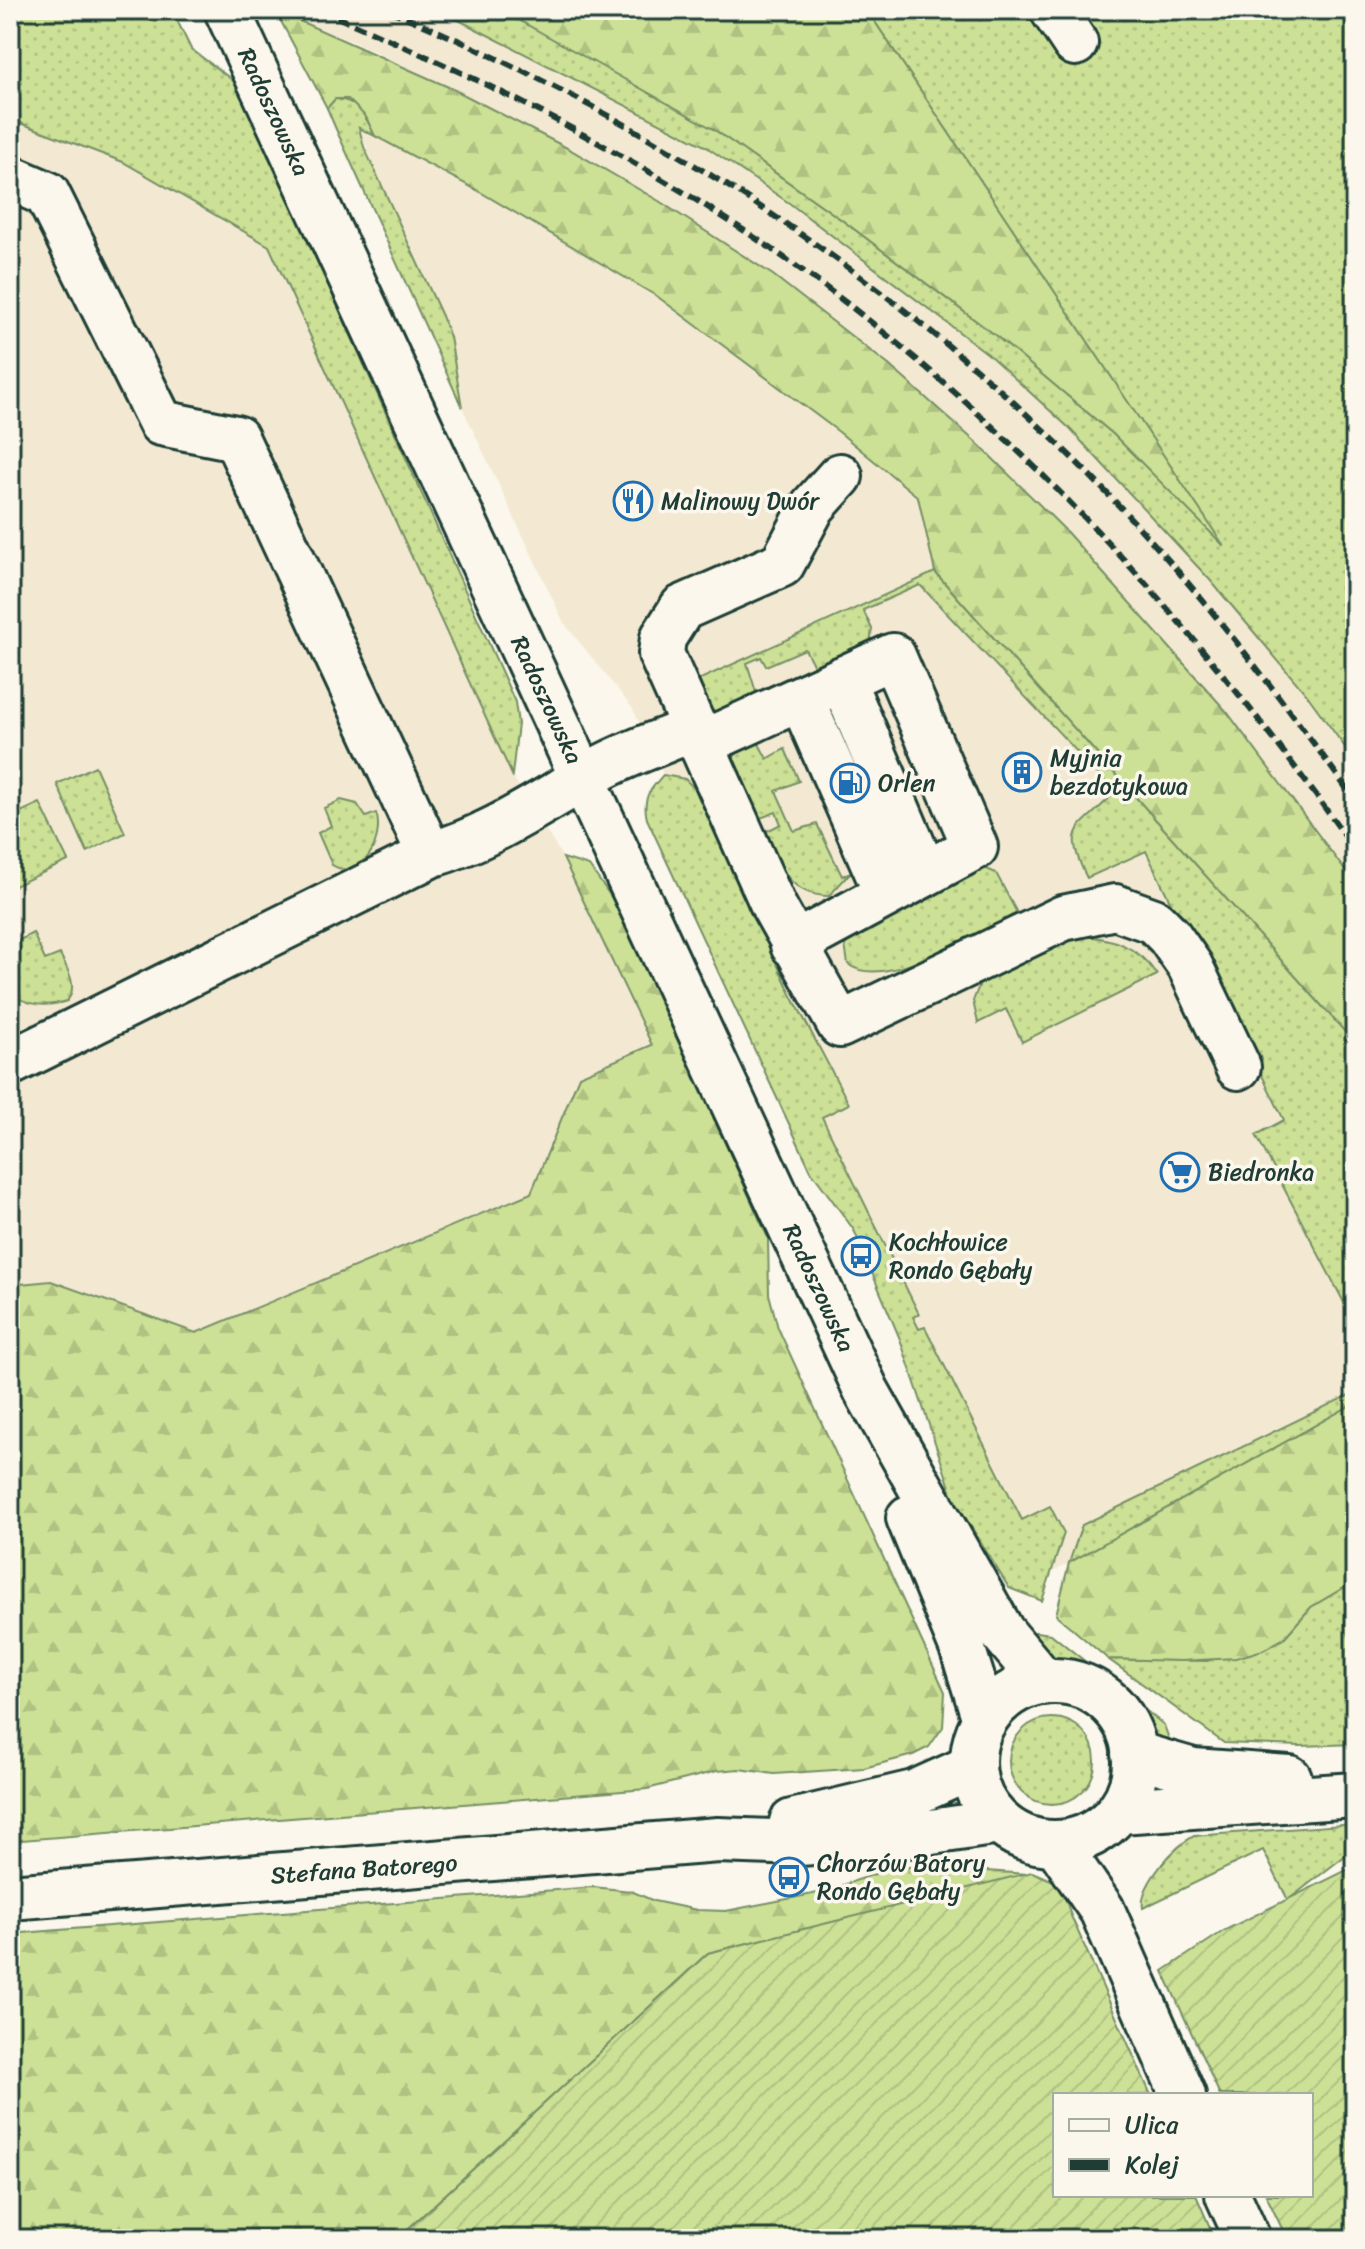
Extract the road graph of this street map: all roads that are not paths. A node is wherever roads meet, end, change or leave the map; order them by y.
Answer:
1 (227, 10) edge
2 (10, 178) edge
3 (840, 476) dead end
4 (821, 689) junction
5 (696, 736) junction
6 (584, 780) junction
7 (430, 855) junction
8 (906, 882) junction
9 (793, 945) junction
10 (10, 1063) edge
11 (1238, 1067) dead end
12 (866, 1390) junction
13 (1044, 1682) junction
14 (985, 1720) junction
15 (1134, 1754) junction
16 (972, 1767) junction
17 (1355, 1783) edge
18 (1355, 1795) edge
19 (999, 1822) junction
20 (1089, 1829) junction
21 (718, 1840) junction
22 (10, 1897) edge
23 (1182, 2093) edge
24 (1229, 2197) edge
25 (1248, 2239) edge

1 - 6 street, Radoszowska
2 - 7 street
3 - 5 street
4 - 5 street
4 - 8 street
4 - 8 street
5 - 6 street
5 - 9 street
6 - 7 street
6 - 12 street, Radoszowska
7 - 10 street
8 - 9 street
9 - 11 street
12 - 13 street, Radoszowska
12 - 14 street, Radoszowska
13 - 14 street
13 - 15 street
14 - 16 street
15 - 17 street
15 - 20 street
16 - 19 street
16 - 21 street, Stefana Batorego
18 - 20 street
19 - 20 street
19 - 21 street, Stefana Batorego
20 - 23 street
21 - 22 street, Stefana Batorego
24 - 25 street

